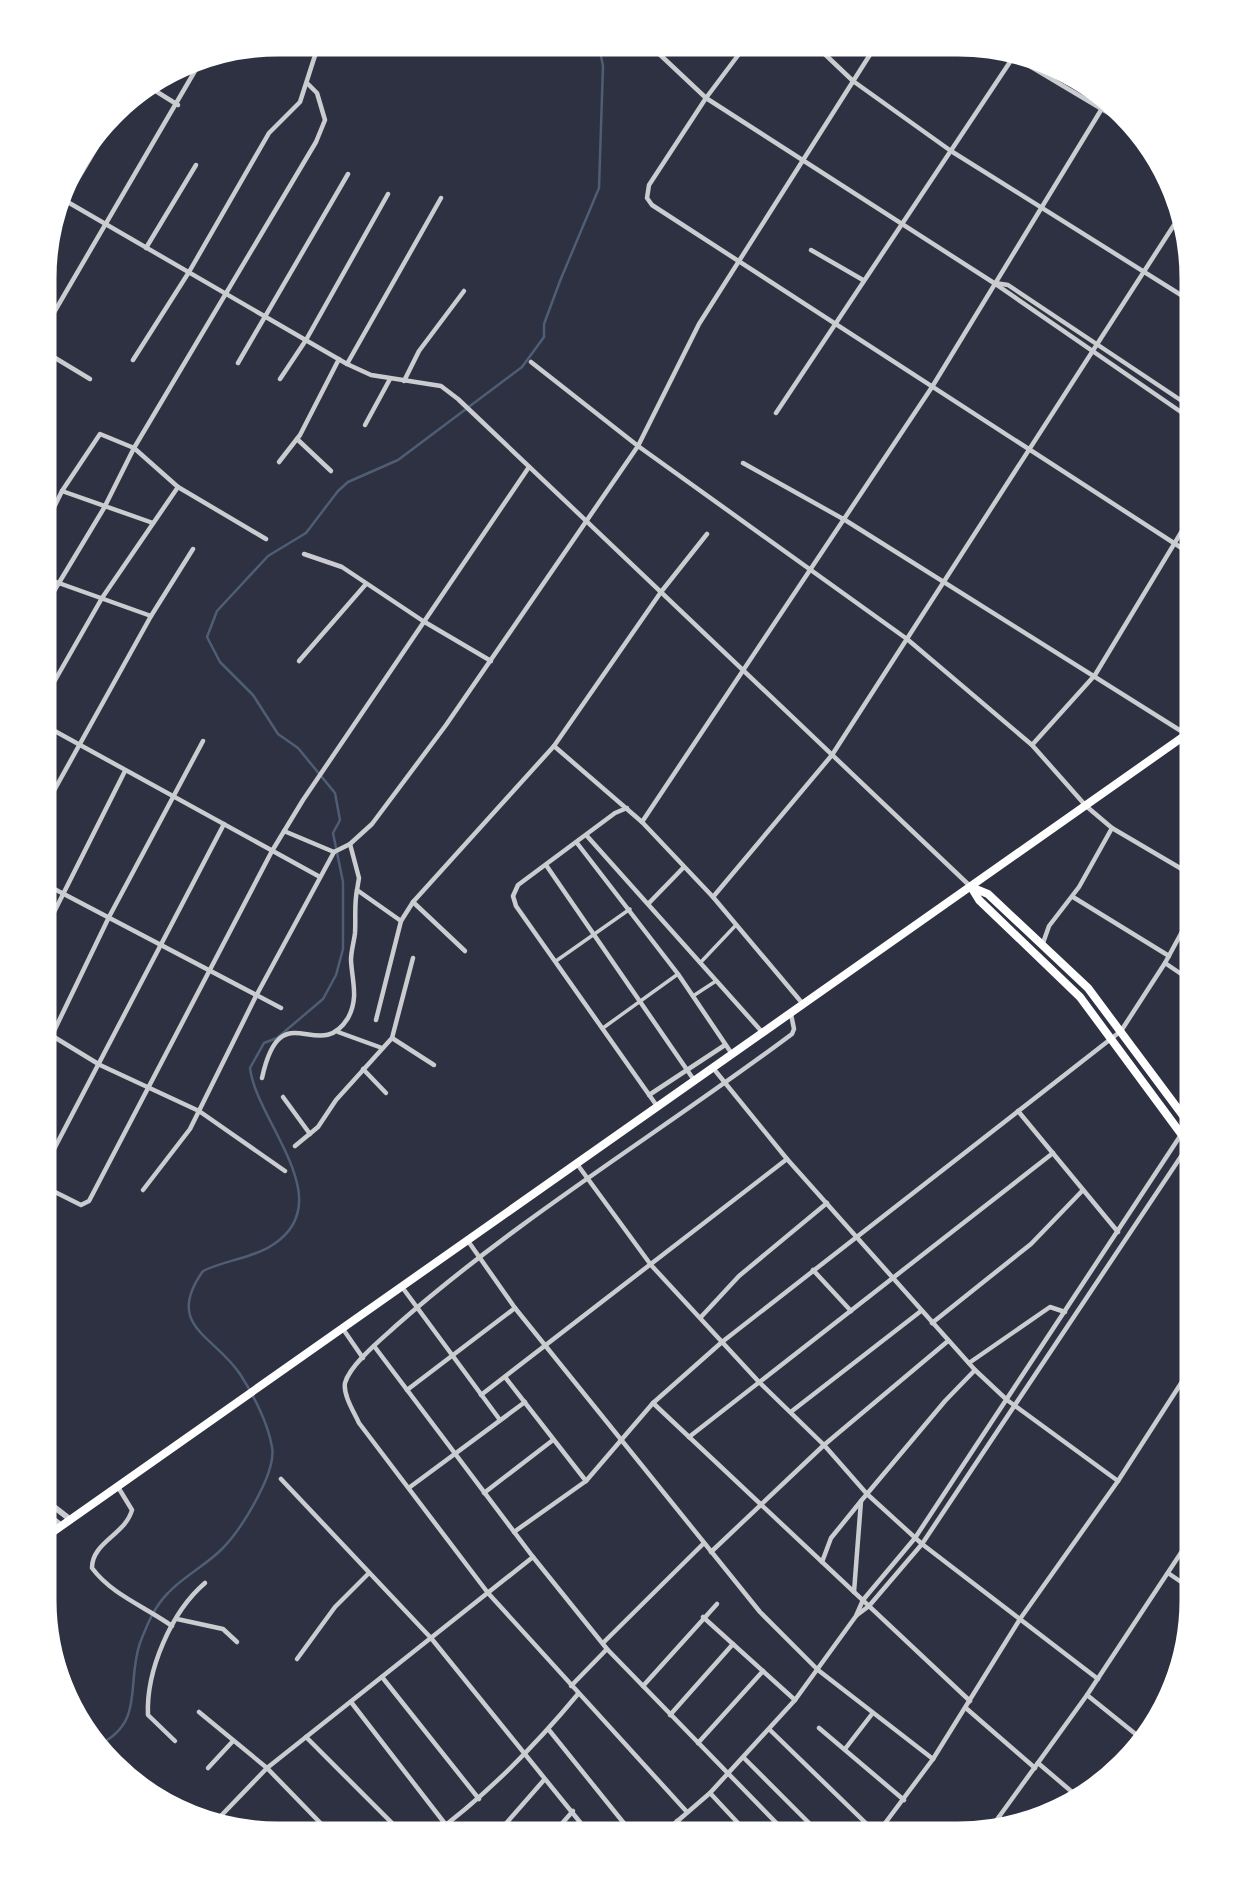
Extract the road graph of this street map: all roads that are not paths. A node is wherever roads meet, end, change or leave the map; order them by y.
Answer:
1 (658, 52) edge
2 (740, 52) edge
3 (823, 52) edge
4 (872, 52) edge
5 (316, 53) edge
6 (1011, 59) edge
7 (1029, 64) edge
8 (198, 68) edge
9 (853, 81) junction
10 (307, 83) junction
11 (154, 90) edge
12 (706, 98) junction
13 (178, 105) junction
14 (1103, 106) edge
15 (1101, 109) junction
16 (1118, 119) edge
17 (102, 139) edge
18 (951, 151) junction
19 (801, 161) junction
20 (196, 165) dead end
21 (348, 174) dead end
22 (388, 194) dead end
23 (68, 197) edge
24 (441, 198) dead end
25 (66, 201) edge
26 (1040, 205) junction
27 (1177, 220) edge
28 (903, 223) junction
29 (107, 225) junction
30 (146, 247) junction
31 (811, 250) dead end
32 (737, 260) junction
33 (189, 272) junction
34 (1144, 272) junction
35 (863, 280) junction
36 (994, 283) junction
37 (464, 291) dead end
38 (226, 294) junction
39 (1184, 297) edge
40 (52, 316) edge
41 (266, 317) junction
42 (834, 323) junction
43 (306, 340) junction
44 (1097, 344) junction
45 (1092, 352) junction
46 (52, 356) edge
47 (339, 359) junction
48 (133, 360) dead end
49 (531, 362) dead end
50 (238, 363) dead end
51 (347, 364) junction
52 (90, 379) dead end
53 (280, 379) dead end
54 (390, 379) junction
55 (404, 381) junction
56 (932, 387) junction
57 (1184, 402) edge
58 (776, 413) dead end
59 (1184, 413) edge
60 (365, 425) dead end
61 (297, 439) junction
62 (638, 446) junction
63 (134, 448) junction
64 (1029, 449) junction
65 (279, 462) dead end
66 (743, 463) dead end
67 (530, 467) junction
68 (331, 471) dead end
69 (178, 486) junction
70 (62, 491) junction
71 (104, 508) junction
72 (52, 512) edge
73 (845, 520) junction
74 (586, 521) junction
75 (153, 523) junction
76 (1184, 530) edge
77 (707, 534) dead end
78 (266, 539) dead end
79 (1176, 545) junction
80 (192, 550) dead end
81 (1184, 550) edge
82 (304, 554) dead end
83 (813, 569) junction
84 (52, 581) edge
85 (59, 583) junction
86 (943, 583) junction
87 (366, 584) junction
88 (661, 592) junction
89 (52, 595) edge
90 (102, 598) junction
91 (151, 616) junction
92 (424, 621) junction
93 (906, 639) junction
94 (299, 661) dead end
95 (491, 661) junction
96 (745, 672) junction
97 (1094, 674) junction
98 (52, 686) edge
99 (52, 730) edge
100 (1184, 733) edge
101 (1184, 735) edge
102 (204, 741) dead end
103 (79, 745) junction
104 (1032, 745) junction
105 (554, 746) junction
106 (832, 755) junction
107 (125, 771) junction
108 (52, 794) edge
109 (174, 796) junction
110 (1086, 806) junction
111 (627, 808) junction
112 (642, 822) junction
113 (224, 824) junction
114 (1112, 828) junction
115 (284, 831) junction
116 (587, 836) junction
117 (577, 843) junction
118 (350, 844) junction
119 (272, 851) junction
120 (334, 852) junction
121 (546, 864) junction
122 (683, 868) junction
123 (1184, 871) edge
124 (320, 877) junction
125 (52, 887) edge
126 (971, 887) junction
127 (358, 890) junction
128 (64, 893) junction
129 (713, 897) junction
130 (1073, 897) junction
131 (413, 902) junction
132 (649, 903) junction
133 (630, 909) junction
134 (52, 916) edge
135 (109, 917) junction
136 (401, 921) junction
137 (736, 925) junction
138 (1184, 928) edge
139 (594, 935) junction
140 (162, 943) junction
141 (1042, 946) junction
142 (465, 951) dead end
143 (1169, 956) junction
144 (413, 958) dead end
145 (554, 962) junction
146 (700, 963) junction
147 (1165, 963) junction
148 (209, 971) junction
149 (678, 974) junction
150 (1184, 976) edge
151 (716, 981) junction
152 (256, 996) junction
153 (693, 996) junction
154 (641, 1000) junction
155 (804, 1004) junction
156 (281, 1008) dead end
157 (790, 1014) junction
158 (376, 1020) dead end
159 (603, 1028) junction
160 (1121, 1031) junction
161 (338, 1032) junction
162 (763, 1033) junction
163 (53, 1035) joint
164 (392, 1038) junction
165 (1112, 1038) junction
166 (725, 1045) junction
167 (382, 1048) junction
168 (733, 1054) junction
169 (100, 1065) junction
170 (434, 1065) dead end
171 (713, 1068) junction
172 (363, 1069) junction
173 (689, 1070) junction
174 (262, 1078) dead end
175 (695, 1081) junction
176 (725, 1084) junction
177 (149, 1090) junction
178 (386, 1093) dead end
179 (649, 1095) junction
180 (283, 1097) dead end
181 (658, 1107) junction
182 (198, 1111) junction
183 (1018, 1111) junction
184 (1184, 1118) edge
185 (310, 1134) junction
186 (1183, 1134) joint
187 (295, 1146) dead end
188 (1184, 1152) edge
189 (1053, 1153) junction
190 (52, 1154) edge
191 (787, 1159) junction
192 (577, 1164) junction
193 (285, 1171) dead end
194 (585, 1179) junction
195 (52, 1190) edge
196 (143, 1190) dead end
197 (1083, 1190) junction
198 (827, 1203) junction
199 (1118, 1232) junction
200 (856, 1237) junction
201 (468, 1241) junction
202 (479, 1256) junction
203 (651, 1265) junction
204 (813, 1270) junction
205 (892, 1278) junction
206 (402, 1287) junction
207 (416, 1308) junction
208 (514, 1308) junction
209 (850, 1311) junction
210 (921, 1311) junction
211 (1065, 1312) junction
212 (701, 1317) junction
213 (932, 1323) junction
214 (343, 1329) junction
215 (948, 1341) junction
216 (722, 1342) junction
217 (374, 1346) junction
218 (545, 1346) junction
219 (452, 1356) junction
220 (363, 1358) junction
221 (969, 1363) junction
222 (975, 1370) junction
223 (505, 1377) junction
224 (1184, 1379) edge
225 (759, 1382) junction
226 (407, 1390) junction
227 (481, 1395) junction
228 (1007, 1400) junction
229 (524, 1402) junction
230 (653, 1403) junction
231 (1015, 1406) junction
232 (792, 1411) junction
233 (500, 1420) junction
234 (689, 1437) junction
235 (619, 1439) junction
236 (553, 1440) junction
237 (824, 1445) junction
238 (454, 1454) junction
239 (281, 1479) dead end
240 (586, 1481) junction
241 (1118, 1481) junction
242 (118, 1487) junction
243 (410, 1487) junction
244 (484, 1493) junction
245 (867, 1494) junction
246 (861, 1501) junction
247 (761, 1504) junction
248 (52, 1505) edge
249 (52, 1518) edge
250 (71, 1520) junction
251 (62, 1526) junction
252 (514, 1532) junction
253 (52, 1533) edge
254 (915, 1538) junction
255 (704, 1543) junction
256 (922, 1544) junction
257 (1184, 1548) edge
258 (711, 1552) junction
259 (533, 1558) junction
260 (822, 1562) junction
261 (1168, 1573) junction
262 (368, 1574) junction
263 (205, 1583) dead end
264 (1184, 1584) edge
265 (854, 1592) junction
266 (488, 1593) junction
267 (863, 1600) junction
268 (718, 1604) dead end
269 (869, 1606) junction
270 (856, 1616) junction
271 (703, 1617) junction
272 (177, 1619) junction
273 (1020, 1619) junction
274 (172, 1626) junction
275 (431, 1638) junction
276 (237, 1642) dead end
277 (603, 1643) junction
278 (733, 1644) junction
279 (607, 1649) junction
280 (297, 1659) dead end
281 (818, 1670) junction
282 (763, 1671) junction
283 (383, 1676) junction
284 (1098, 1679) junction
285 (571, 1686) junction
286 (643, 1686) junction
287 (578, 1694) junction
288 (1087, 1695) junction
289 (795, 1700) junction
290 (970, 1701) junction
291 (351, 1702) junction
292 (967, 1709) junction
293 (199, 1713) dead end
294 (872, 1714) junction
295 (670, 1715) junction
296 (819, 1728) dead end
297 (769, 1729) junction
298 (549, 1730) junction
299 (1138, 1736) edge
300 (306, 1737) junction
301 (175, 1741) dead end
302 (233, 1741) junction
303 (698, 1743) junction
304 (845, 1749) junction
305 (525, 1755) junction
306 (744, 1758) junction
307 (933, 1759) junction
308 (1037, 1766) junction
309 (208, 1768) dead end
310 (267, 1768) junction
311 (729, 1773) junction
312 (544, 1780) junction
313 (710, 1793) junction
314 (1073, 1793) edge
315 (479, 1798) junction
316 (904, 1800) junction
317 (573, 1811) junction
318 (687, 1812) junction
319 (219, 1818) edge
320 (999, 1818) junction
321 (677, 1821) junction
322 (1003, 1821) edge
323 (996, 1822) edge
324 (446, 1825) joint
325 (324, 1826) edge
326 (395, 1826) edge
327 (504, 1826) edge
328 (560, 1826) edge
329 (584, 1826) edge
330 (626, 1826) edge
331 (671, 1826) edge
332 (682, 1826) edge
333 (741, 1826) edge
334 (780, 1826) edge
335 (812, 1826) dead end
336 (865, 1826) edge
337 (883, 1826) edge

1 - 12 street
2 - 12 street
3 - 9 street
4 - 9 street
5 - 10 street
6 - 18 street
7 - 15 street
8 - 13 street
9 - 18 street
9 - 19 street
10 - 33 street
10 - 38 street
11 - 13 street
12 - 19 street
12 - 32 street
13 - 29 street
14 - 15 street
15 - 16 street
15 - 26 street
17 - 23 street
18 - 26 street
18 - 28 street
19 - 28 street
19 - 32 street
20 - 30 street
21 - 41 street
22 - 43 street
24 - 51 street
25 - 29 street
26 - 34 street
26 - 36 street
27 - 34 street
28 - 35 street
28 - 36 street
29 - 30 street
29 - 40 street
30 - 33 street
31 - 35 street
32 - 42 street
32 - 62 street
33 - 38 street
33 - 48 street
34 - 39 street
34 - 44 street
35 - 42 street
36 - 44 street
36 - 45 street
36 - 56 street
37 - 55 street
38 - 41 street
38 - 63 street
41 - 43 street
41 - 50 street
42 - 56 street
42 - 58 street
43 - 47 street
43 - 53 street
44 - 45 street
44 - 57 street
45 - 59 street
45 - 64 street
46 - 52 street
47 - 51 street
47 - 61 street
49 - 62 street
51 - 54 street
54 - 55 street
54 - 60 street
55 - 67 street
56 - 64 street
56 - 73 street
61 - 65 street
61 - 68 street
62 - 74 street
62 - 83 street
63 - 69 street
63 - 70 street
63 - 71 street
64 - 79 street
64 - 86 street
66 - 73 street
67 - 74 street
67 - 92 street
69 - 75 street
69 - 78 street
70 - 71 street
70 - 72 street
71 - 75 street
71 - 85 street
73 - 83 street
73 - 86 street
74 - 88 street
74 - 95 street
75 - 90 street
76 - 79 street
77 - 88 street
79 - 81 street
79 - 97 street
80 - 91 street
82 - 87 street
83 - 93 street
83 - 96 street
84 - 85 street
85 - 89 street
85 - 90 street
86 - 93 street
86 - 97 street
87 - 92 street
87 - 94 street
88 - 96 street
88 - 105 street
90 - 91 street
90 - 98 street
91 - 103 street
92 - 95 street
92 - 115 street
93 - 104 street
93 - 106 street
95 - 118 street
96 - 106 street
96 - 112 street
97 - 100 street
97 - 104 street
99 - 103 street
101 - 110 highway
102 - 109 street
103 - 107 street
103 - 108 street
104 - 110 street
105 - 111 street
105 - 131 street
106 - 126 street
106 - 129 street
107 - 109 street
107 - 128 street
109 - 113 street
109 - 135 street
110 - 114 street
110 - 126 highway
111 - 112 street
111 - 116 street
112 - 122 street
113 - 119 street
113 - 140 street
114 - 123 street
114 - 130 street
115 - 119 street
115 - 120 street
116 - 117 street
116 - 132 street
117 - 121 street
117 - 133 street
118 - 120 street
118 - 127 street
119 - 124 street
119 - 148 street
120 - 124 street
121 - 139 street
121 - 145 street
122 - 129 street
122 - 132 street
124 - 152 street
125 - 128 street
126 - 141 highway
126 - 155 highway
126 - 165 highway
127 - 136 street
127 - 161 street
128 - 134 street
128 - 135 street
129 - 137 street
130 - 141 street
130 - 143 street
131 - 136 street
131 - 142 street
132 - 146 street
133 - 139 street
133 - 149 street
135 - 140 street
135 - 163 street
136 - 158 street
137 - 146 street
137 - 155 street
138 - 143 street
139 - 145 street
139 - 154 street
140 - 148 street
140 - 169 street
141 - 160 highway
143 - 147 street
144 - 164 street
145 - 159 street
146 - 151 street
147 - 150 street
147 - 160 street
148 - 152 street
148 - 177 street
149 - 153 street
149 - 154 street
151 - 153 street
151 - 162 street
152 - 156 street
152 - 182 street
153 - 166 street
154 - 159 street
154 - 173 street
155 - 157 highway
157 - 162 highway
157 - 176 street
159 - 179 street
160 - 165 street
160 - 184 highway
161 - 167 street
161 - 174 street
162 - 168 highway
163 - 169 street
164 - 167 street
164 - 170 street
165 - 183 street
165 - 186 highway
166 - 168 street
166 - 173 street
167 - 172 street
168 - 171 highway
169 - 177 street
169 - 190 street
171 - 175 highway
171 - 176 street
172 - 178 street
172 - 185 street
173 - 175 street
173 - 179 street
175 - 181 highway
176 - 191 street
176 - 194 street
177 - 182 street
177 - 195 street
179 - 181 street
180 - 185 street
181 - 192 highway
182 - 193 street
182 - 196 street
183 - 189 street
183 - 200 street
185 - 187 street
186 - 199 street
188 - 231 street
189 - 197 street
189 - 205 street
191 - 198 street
191 - 203 street
192 - 194 street
192 - 201 highway
194 - 202 street
194 - 203 street
197 - 199 street
197 - 213 street
198 - 200 street
198 - 212 street
199 - 211 street
200 - 204 street
200 - 205 street
201 - 202 street
201 - 206 highway
202 - 207 street
202 - 208 street
203 - 212 street
203 - 218 street
204 - 209 street
204 - 216 street
205 - 209 street
205 - 210 street
206 - 207 street
206 - 214 highway
207 - 217 street
207 - 219 street
208 - 218 street
208 - 219 street
209 - 225 street
210 - 213 street
210 - 232 street
211 - 221 street
211 - 228 street
212 - 216 street
213 - 215 street
214 - 220 street
214 - 242 highway
215 - 221 street
215 - 237 street
216 - 225 street
216 - 230 street
217 - 220 street
217 - 226 street
218 - 223 street
218 - 235 street
219 - 226 street
219 - 227 street
220 - 243 street
221 - 222 street
222 - 228 street
222 - 245 street
223 - 227 street
223 - 229 street
224 - 241 street
225 - 232 street
225 - 234 street
226 - 238 street
227 - 233 street
228 - 231 street
228 - 254 street
229 - 233 street
229 - 236 street
230 - 234 street
230 - 235 street
231 - 241 street
231 - 256 street
232 - 237 street
233 - 238 street
234 - 247 street
235 - 240 street
235 - 255 street
236 - 240 street
236 - 244 street
237 - 245 street
237 - 247 street
238 - 243 street
238 - 244 street
239 - 262 street
240 - 252 street
241 - 273 street
242 - 250 highway
242 - 274 street
243 - 266 street
244 - 252 street
245 - 246 street
245 - 254 street
246 - 260 street
246 - 265 street
247 - 258 street
247 - 260 street
248 - 250 street
249 - 251 street
250 - 251 highway
251 - 253 highway
252 - 259 street
254 - 256 street
254 - 267 street
255 - 258 street
255 - 277 street
256 - 269 street
256 - 273 street
257 - 261 street
258 - 281 street
259 - 266 street
259 - 277 street
260 - 265 street
261 - 264 street
261 - 284 street
262 - 275 street
262 - 280 street
263 - 272 street
265 - 267 street
266 - 275 street
266 - 285 street
267 - 269 street
267 - 270 street
268 - 271 street
269 - 270 street
269 - 290 street
270 - 281 street
271 - 278 street
271 - 286 street
272 - 274 street
272 - 276 street
273 - 284 street
273 - 290 street
274 - 301 street
275 - 283 street
275 - 305 street
277 - 279 street
278 - 282 street
278 - 295 street
279 - 285 street
279 - 286 street
281 - 289 street
281 - 294 street
282 - 289 street
282 - 303 street
283 - 291 street
283 - 315 street
284 - 288 street
285 - 287 street
286 - 295 street
287 - 298 street
287 - 318 street
288 - 299 street
288 - 308 street
289 - 297 street
290 - 292 street
291 - 300 street
291 - 324 street
292 - 307 street
292 - 308 street
293 - 302 street
294 - 304 street
294 - 307 street
295 - 303 street
296 - 304 street
297 - 306 street
297 - 336 street
298 - 305 street
298 - 330 street
300 - 310 street
300 - 326 street
302 - 309 street
302 - 310 street
303 - 311 street
304 - 316 street
305 - 312 street
305 - 315 street
306 - 311 street
306 - 335 street
307 - 316 street
308 - 314 street
308 - 320 street
310 - 319 street
310 - 325 street
311 - 313 street
311 - 334 street
312 - 317 street
312 - 327 street
313 - 318 street
313 - 333 street
315 - 324 street
316 - 337 street
317 - 328 street
317 - 329 street
318 - 321 street
320 - 322 street
320 - 323 street
321 - 331 street
321 - 332 street

